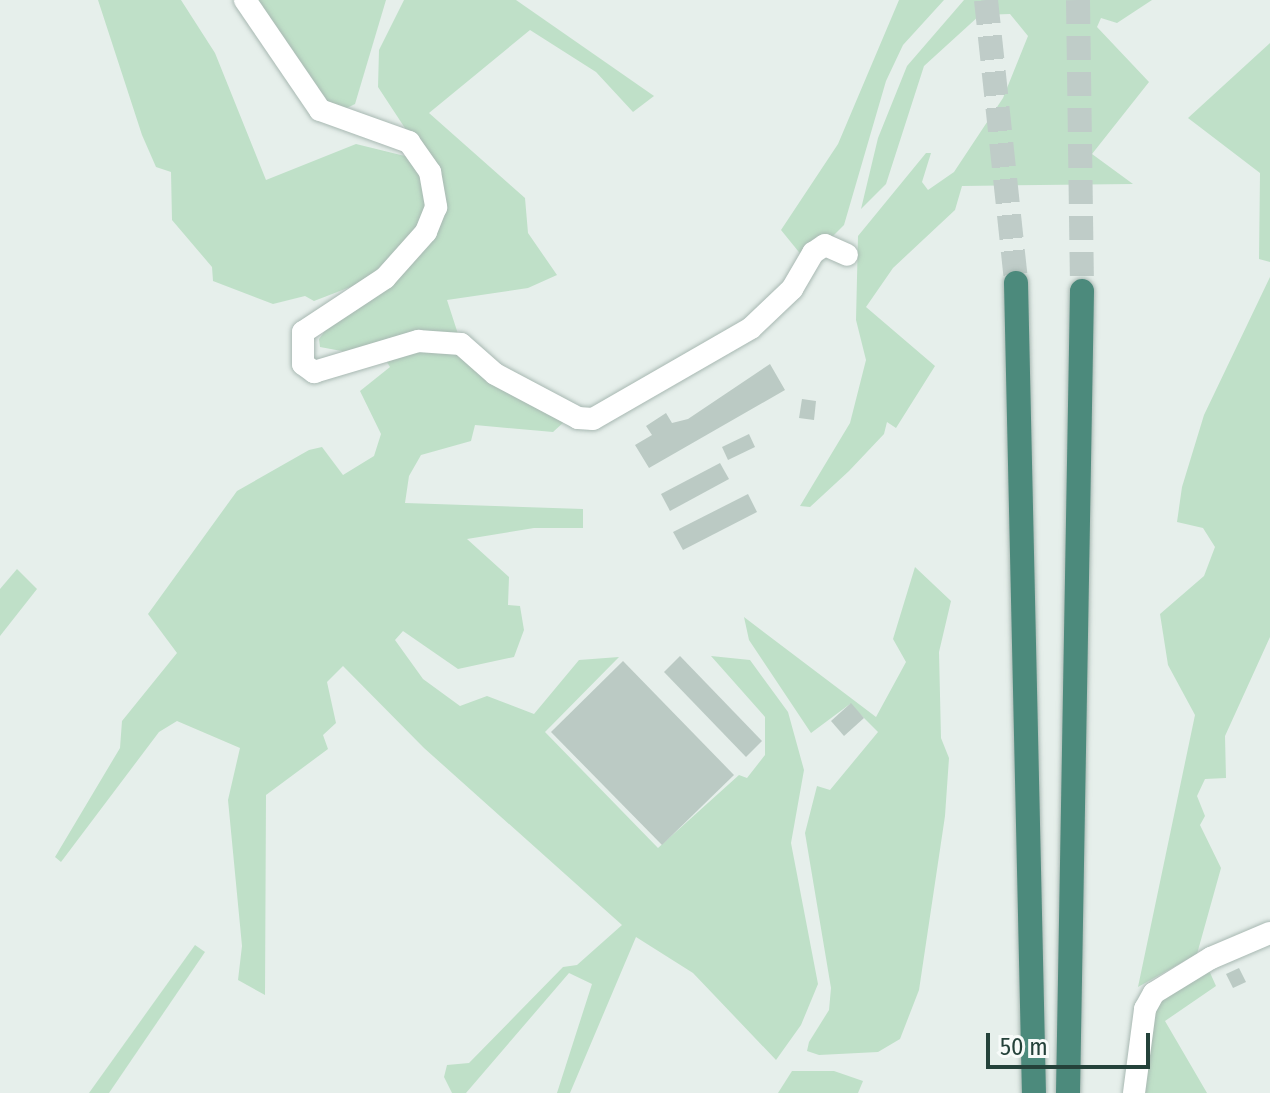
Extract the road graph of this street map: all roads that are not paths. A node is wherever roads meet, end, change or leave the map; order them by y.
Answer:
1 (245, 0) edge
2 (847, 255) dead end
3 (1016, 283) tunnel mouth
4 (1082, 291) tunnel mouth
5 (1270, 933) edge
6 (1034, 1093) edge
7 (1068, 1093) edge
8 (1134, 1093) edge

1 - 2 street
3 - 6 highway
4 - 7 highway
5 - 8 street

